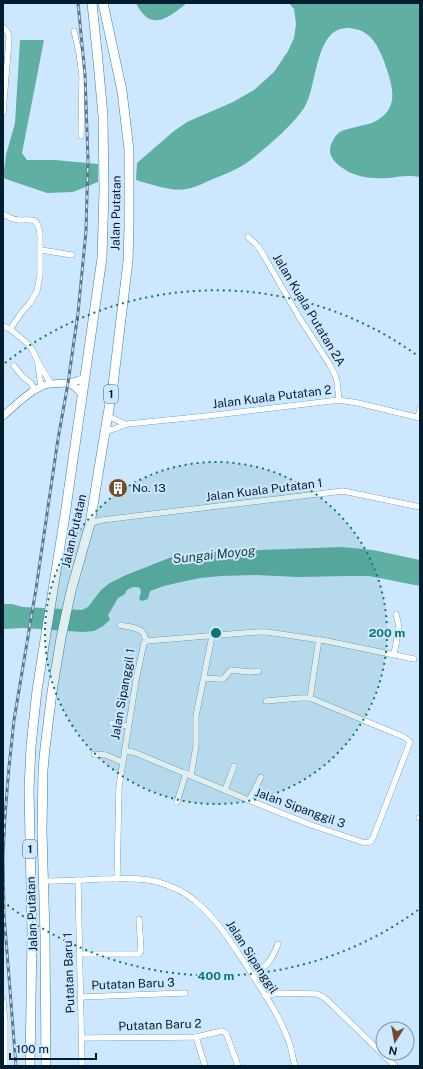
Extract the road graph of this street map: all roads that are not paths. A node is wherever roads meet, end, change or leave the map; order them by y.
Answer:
1 (92, 3) edge
2 (103, 3) edge
3 (3, 27) edge
4 (74, 31) dead end
5 (3, 113) edge
6 (81, 136) dead end
7 (3, 214) edge
8 (248, 237) dead end
9 (41, 250) junction
10 (72, 255) dead end
11 (3, 326) edge
12 (10, 330) junction
13 (38, 362) junction
14 (14, 366) dead end
15 (85, 378) junction
16 (68, 383) junction
17 (51, 384) junction
18 (38, 389) junction
19 (82, 394) junction
20 (339, 400) junction
21 (420, 409) edge
22 (3, 416) edge
23 (108, 416) junction
24 (419, 418) edge
25 (125, 424) junction
26 (105, 432) junction
27 (420, 507) edge
28 (92, 511) junction
29 (110, 520) junction
30 (90, 524) junction
31 (396, 614) dead end
32 (120, 626) dead end
33 (212, 636) junction
34 (319, 640) junction
35 (146, 641) junction
36 (394, 654) junction
37 (414, 659) dead end
38 (259, 671) dead end
39 (204, 678) junction
40 (310, 698) junction
41 (266, 701) dead end
42 (110, 723) dead end
43 (128, 726) junction
44 (124, 750) junction
45 (94, 754) dead end
46 (122, 762) junction
47 (234, 766) dead end
48 (188, 774) junction
49 (261, 776) dead end
50 (226, 790) junction
51 (249, 800) junction
52 (177, 802) dead end
53 (117, 879) junction
54 (78, 880) junction
55 (43, 881) junction
56 (139, 919) dead end
57 (278, 944) dead end
58 (80, 954) junction
59 (253, 976) junction
60 (185, 993) dead end
61 (265, 996) junction
62 (81, 997) junction
63 (3, 1001) edge
64 (31, 1018) junction
65 (45, 1018) junction
66 (196, 1037) junction
67 (82, 1038) junction
68 (5, 1066) edge
69 (30, 1066) edge
70 (46, 1066) edge
71 (82, 1066) edge
72 (205, 1066) edge
73 (238, 1066) edge
74 (295, 1066) edge
75 (396, 1066) edge

1 - 15 highway, Jalan Putatan / 1
2 - 23 highway, Jalan Putatan / 1
3 - 5 street
4 - 6 street
7 - 9 street
8 - 20 street, Jalan Kuala Putatan 2A
9 - 10 street
9 - 12 street
11 - 12 street
12 - 13 street
13 - 17 street
13 - 18 street
14 - 18 street
15 - 16 street
15 - 19 highway, Jalan Putatan / 1
16 - 17 street
16 - 19 street
17 - 18 street
18 - 22 street
19 - 64 highway, Jalan Putatan / 1
20 - 24 street, Jalan Kuala Putatan 2
20 - 25 street, Jalan Kuala Putatan 2
21 - 24 street
23 - 25 street
23 - 26 highway, Jalan Putatan / 1
25 - 26 street, Jalan Kuala Putatan 2
26 - 28 highway, Jalan Putatan / 1
27 - 29 street, Jalan Kuala Putatan 1
28 - 29 street
28 - 30 highway, Jalan Putatan / 1
29 - 30 street, Jalan Kuala Putatan 1
30 - 55 highway, Jalan Putatan / 1
31 - 36 street
32 - 35 street
33 - 34 street, Jalan Sipanggil 1
33 - 35 street, Jalan Sipanggil 1
33 - 39 street
34 - 36 street, Jalan Sipanggil 1
34 - 40 street
35 - 43 street, Jalan Sipanggil 1
36 - 37 street, Jalan Sipanggil 1
38 - 39 street
39 - 48 street
40 - 41 street
40 - 51 street, Jalan Sipanggil 3
42 - 43 street
43 - 44 street, Jalan Sipanggil 1
44 - 46 street, Jalan Sipanggil 1
44 - 48 street, Jalan Sipanggil 3
45 - 46 street
46 - 53 street, Jalan Sipanggil 1
47 - 50 street
48 - 50 street, Jalan Sipanggil 3
48 - 52 street
49 - 51 street
50 - 51 street, Jalan Sipanggil 3
53 - 54 street, Jalan Sipanggil
53 - 59 street, Jalan Sipanggil
54 - 55 street, Jalan Sipanggil
54 - 58 street, Putatan Baru 1
55 - 65 highway, Jalan Putatan / 1
56 - 58 street
57 - 59 street
58 - 62 street, Putatan Baru 1
59 - 61 street, Jalan Sipanggil
60 - 62 street, Putatan Baru 3
61 - 74 street, Jalan Sipanggil
61 - 75 street
62 - 67 street, Putatan Baru 1
63 - 68 street
64 - 65 highway
64 - 69 highway, Jalan Putatan / 1
65 - 70 highway, Jalan Putatan / 1
66 - 67 street, Putatan Baru 2
66 - 72 street
66 - 73 street, Putatan Baru 2
67 - 71 street, Putatan Baru 1

